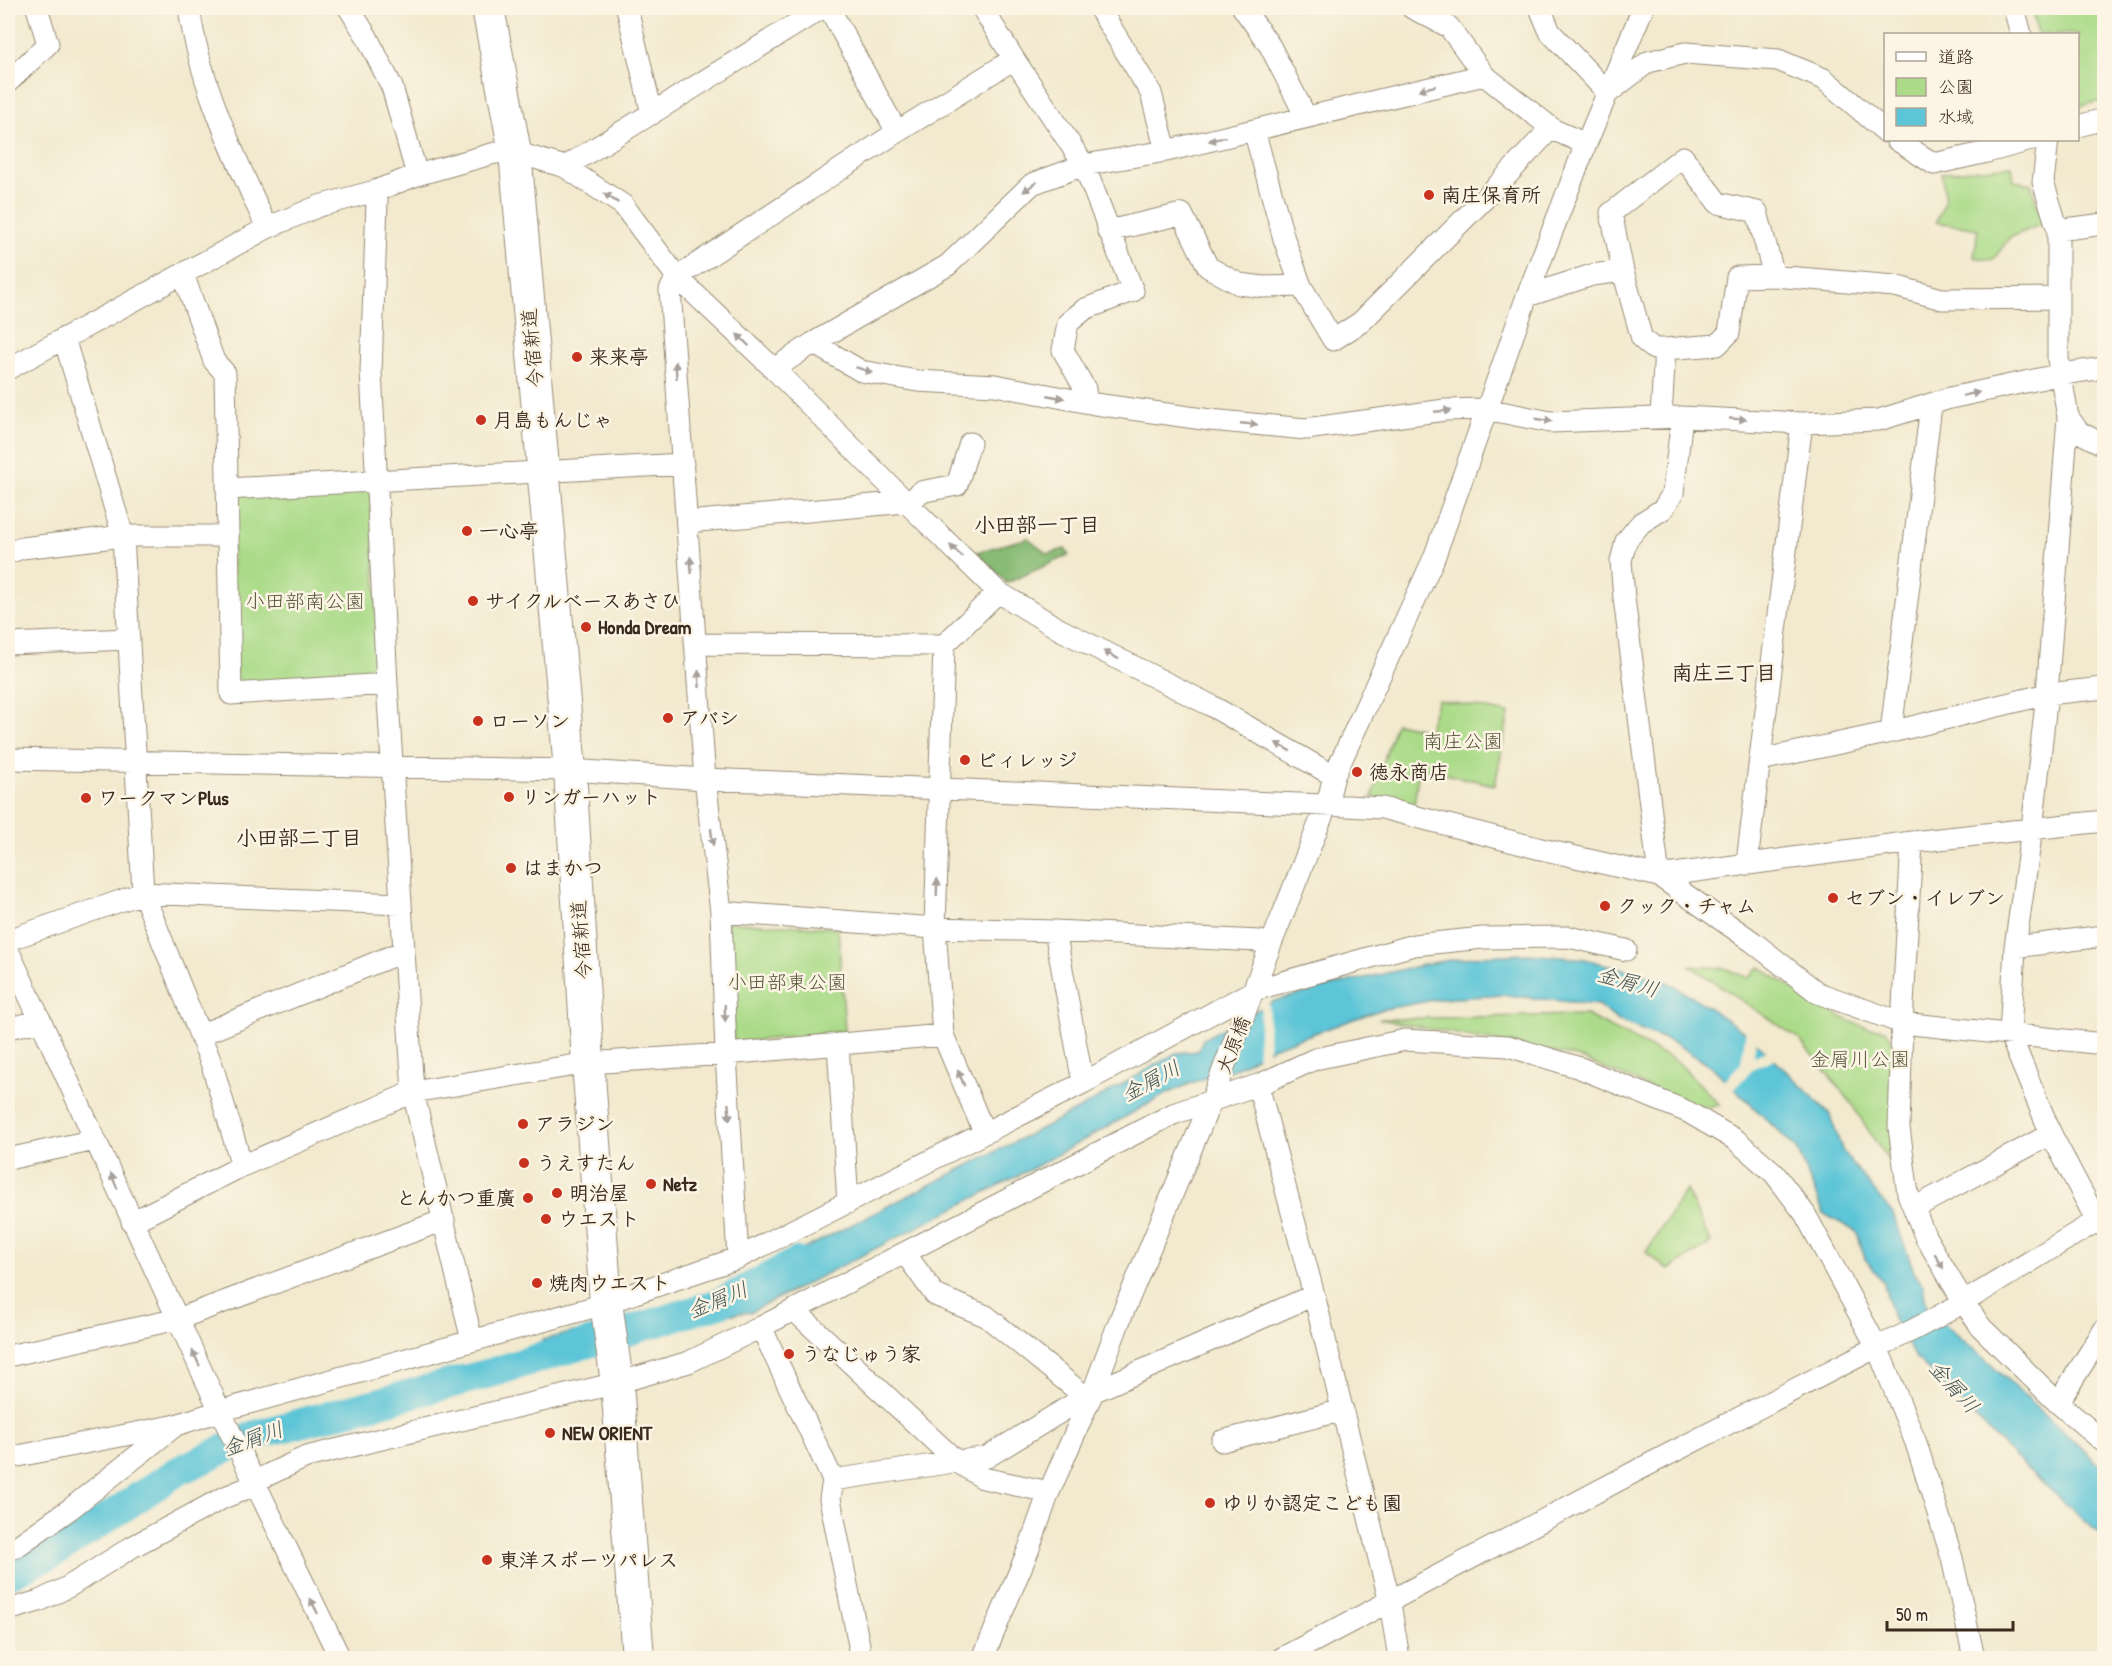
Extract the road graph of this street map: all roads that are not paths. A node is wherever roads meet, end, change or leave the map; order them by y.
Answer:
1 (37, 8) edge
2 (189, 8) edge
3 (349, 8) edge
4 (471, 8) edge
5 (488, 8) edge
6 (627, 8) edge
7 (822, 8) edge
8 (829, 8) edge
9 (982, 8) edge
10 (1099, 8) edge
11 (1243, 8) edge
12 (1412, 8) edge
13 (1540, 8) edge
14 (2014, 8) edge
15 (1636, 13) edge
16 (2021, 33) edge
17 (1014, 59) junction
18 (1484, 75) junction
19 (8, 82) edge
20 (1608, 93) junction
21 (652, 114) junction
22 (1306, 117) junction
23 (2104, 119) edge
24 (2079, 126) edge
25 (1551, 128) junction
26 (1254, 130) junction
27 (1884, 130) edge
28 (897, 132) junction
29 (1900, 141) edge
30 (2027, 141) edge
31 (2048, 141) edge
32 (1586, 144) junction
33 (1166, 151) junction
34 (505, 152) junction
35 (1084, 165) junction
36 (565, 167) junction
37 (417, 176) junction
38 (375, 191) junction
39 (2104, 224) edge
40 (267, 228) junction
41 (2058, 230) junction
42 (1108, 231) junction
43 (1623, 271) junction
44 (183, 274) junction
45 (1774, 276) junction
46 (677, 277) junction
47 (1301, 286) junction
48 (1527, 296) junction
49 (2057, 298) junction
50 (64, 338) junction
51 (813, 343) junction
52 (1665, 349) junction
53 (2104, 368) edge
54 (8, 369) edge
55 (774, 369) junction
56 (2062, 374) junction
57 (1086, 402) junction
58 (1931, 405) junction
59 (1486, 409) junction
60 (1672, 417) junction
61 (2068, 417) junction
62 (1802, 423) junction
63 (970, 443) dead end
64 (2104, 446) edge
65 (683, 464) junction
66 (535, 473) junction
67 (377, 481) junction
68 (227, 489) junction
69 (908, 504) junction
70 (687, 522) junction
71 (123, 536) junction
72 (228, 536) junction
73 (8, 553) edge
74 (998, 592) junction
75 (129, 639) junction
76 (8, 644) edge
77 (696, 644) junction
78 (944, 645) junction
79 (387, 684) junction
80 (2104, 688) edge
81 (2047, 694) junction
82 (1891, 732) junction
83 (8, 759) edge
84 (1760, 760) junction
85 (137, 763) junction
86 (392, 766) junction
87 (562, 770) junction
88 (1334, 776) junction
89 (705, 779) junction
90 (941, 788) junction
91 (1328, 804) junction
92 (2104, 821) edge
93 (2032, 830) junction
94 (1912, 842) junction
95 (1747, 862) junction
96 (1659, 876) junction
97 (143, 893) junction
98 (400, 904) junction
99 (721, 912) junction
100 (935, 928) junction
101 (1055, 931) junction
102 (2104, 936) edge
103 (8, 940) edge
104 (1271, 944) junction
105 (2015, 947) junction
106 (8, 950) edge
107 (1626, 950) dead end
108 (404, 951) junction
109 (1255, 990) junction
110 (41, 1022) junction
111 (1902, 1023) junction
112 (8, 1028) edge
113 (200, 1035) junction
114 (943, 1035) junction
115 (2010, 1035) junction
116 (838, 1044) junction
117 (2104, 1044) edge
118 (726, 1054) junction
119 (581, 1064) junction
120 (1083, 1083) junction
121 (1258, 1085) junction
122 (413, 1092) junction
123 (1212, 1099) junction
124 (984, 1132) junction
125 (2051, 1134) junction
126 (95, 1140) junction
127 (8, 1159) edge
128 (242, 1166) junction
129 (848, 1203) junction
130 (1914, 1208) junction
131 (444, 1220) junction
132 (132, 1222) junction
133 (2102, 1222) edge
134 (905, 1253) junction
135 (738, 1258) junction
136 (1314, 1295) junction
137 (1963, 1301) junction
138 (603, 1305) junction
139 (794, 1310) junction
140 (178, 1319) junction
141 (761, 1327) junction
142 (2104, 1330) edge
143 (472, 1341) junction
144 (1886, 1343) junction
145 (8, 1356) edge
146 (610, 1384) junction
147 (1093, 1392) junction
148 (2058, 1403) junction
149 (1342, 1410) junction
150 (220, 1411) junction
151 (176, 1425) junction
152 (1222, 1441) dead end
153 (2104, 1442) edge
154 (8, 1458) edge
155 (956, 1461) junction
156 (832, 1480) junction
157 (256, 1482) junction
158 (1049, 1492) junction
159 (8, 1550) edge
160 (1390, 1603) junction
161 (8, 1610) edge
162 (340, 1659) edge
163 (622, 1659) edge
164 (638, 1659) edge
165 (858, 1659) edge
166 (983, 1659) edge
167 (1282, 1659) edge
168 (1399, 1659) edge
169 (1974, 1659) edge

1 - 19 street
2 - 40 street
3 - 37 street
4 - 34 highway, 今宿新道
5 - 34 highway, 今宿新道
6 - 21 street
7 - 21 street
8 - 28 street
9 - 17 street
10 - 33 street
11 - 22 street
12 - 18 street
13 - 20 street
14 - 16 street
15 - 20 street, 大原橋
17 - 28 street
17 - 35 street
18 -> 22 street
18 - 25 street
20 - 27 street
20 - 32 street, 大原橋
21 - 36 street
22 - 26 street
23 - 24 street
25 - 32 street
25 - 47 street
26 -> 33 street
26 - 47 street
28 - 46 street
29 - 30 street
31 - 41 street
32 - 48 street, 大原橋
33 - 35 street
34 - 36 street
34 - 37 street
34 - 66 highway, 今宿新道
35 - 42 street
35 -> 51 street
46 -> 36 street
37 - 38 street
38 - 40 street
38 - 67 street
39 - 41 street
40 - 44 street
41 - 49 street
42 - 47 street
42 - 57 street
43 - 45 street
43 - 48 street
43 - 52 street
44 - 50 street
44 - 68 street
45 - 49 street
45 - 52 street
55 -> 46 street
65 -> 46 street
48 - 59 street, 大原橋
49 - 56 street
50 - 54 street
50 - 71 street
51 - 55 street
51 -> 57 street
52 - 60 street
53 - 56 street
55 - 69 street
58 -> 56 street
56 - 61 street
57 -> 59 street
58 - 62 street
58 - 82 street
59 -> 60 street
59 - 88 street, 大原橋
60 -> 62 street
60 - 96 street
61 - 64 street
61 - 81 street
62 - 84 street
63 - 69 street
65 - 66 street
65 - 70 street
66 - 67 street
66 - 87 highway, 今宿新道
67 - 68 street
67 - 79 street
68 - 72 street
69 - 70 street
74 -> 69 street
77 -> 70 street
71 - 72 street
71 - 73 street
71 - 75 street
72 - 79 street
74 - 78 street
88 -> 74 street
75 - 76 street
75 - 85 street
77 - 78 street
89 -> 77 street
78 - 90 street
79 - 86 street
80 - 81 street
81 - 82 street
81 - 93 street
82 - 84 street
83 - 85 street
84 - 95 street
85 - 86 street
85 - 97 street
86 - 87 street
86 - 98 street
87 - 89 street
87 - 119 highway, 今宿新道
88 - 91 street, 大原橋
89 - 90 street
89 -> 99 street
90 - 91 street
100 -> 90 street
91 - 96 street
91 - 104 street, 大原橋
92 - 93 street
93 - 94 street
93 - 105 street
94 - 95 street
94 - 111 street
95 - 96 street
96 - 111 street
97 - 98 street
97 - 103 street
97 - 113 street
98 - 108 street
99 - 100 street
99 -> 118 street
100 - 101 street
100 - 114 street
101 - 104 street
101 - 120 street
102 - 105 street
104 - 109 street, 大原橋
105 - 115 street
106 - 110 street
107 - 109 street
108 - 113 street
108 - 122 street
109 - 120 street
109 - 123 street, 大原橋
110 - 112 street
110 - 126 street
111 - 115 street
111 - 130 street
113 - 128 street
114 - 116 street
124 -> 114 street
115 - 117 street
115 - 125 street
116 - 118 street
116 - 129 street
118 - 119 street
118 -> 135 street
119 - 122 street
119 - 138 highway, 今宿新道
120 - 124 street
121 - 123 street
121 - 136 street
121 - 144 street
122 - 128 street
122 - 131 street
123 - 134 street
123 - 147 street, 大原橋
124 - 129 street
125 - 130 street
125 - 133 street
126 - 127 street
132 -> 126 street
128 - 132 street
129 - 135 street
130 -> 137 street
131 - 140 street
131 - 143 street
132 - 140 street
133 - 137 street
134 - 139 street
134 - 147 street
135 - 138 street
136 - 147 street
136 - 149 street
137 - 144 street
137 - 148 street
138 - 143 street
138 - 146 highway, 今宿新道
139 - 141 street
139 - 155 street
140 - 145 street
150 -> 140 street
141 - 146 street
141 - 156 street
142 - 148 street
143 - 150 street
144 - 160 street
144 - 169 street
146 - 157 street
146 - 163 highway, 今宿新道
146 - 164 highway, 今宿新道
147 - 155 street
147 - 158 street, 大原橋
148 - 153 street
149 - 152 street
149 - 160 street
150 - 151 street
150 - 157 street
151 - 154 street
151 - 159 street
155 - 156 street
155 - 158 street
156 - 165 street
157 - 161 street
162 -> 157 street
158 - 166 street, 大原橋
160 - 167 street
160 - 168 street

